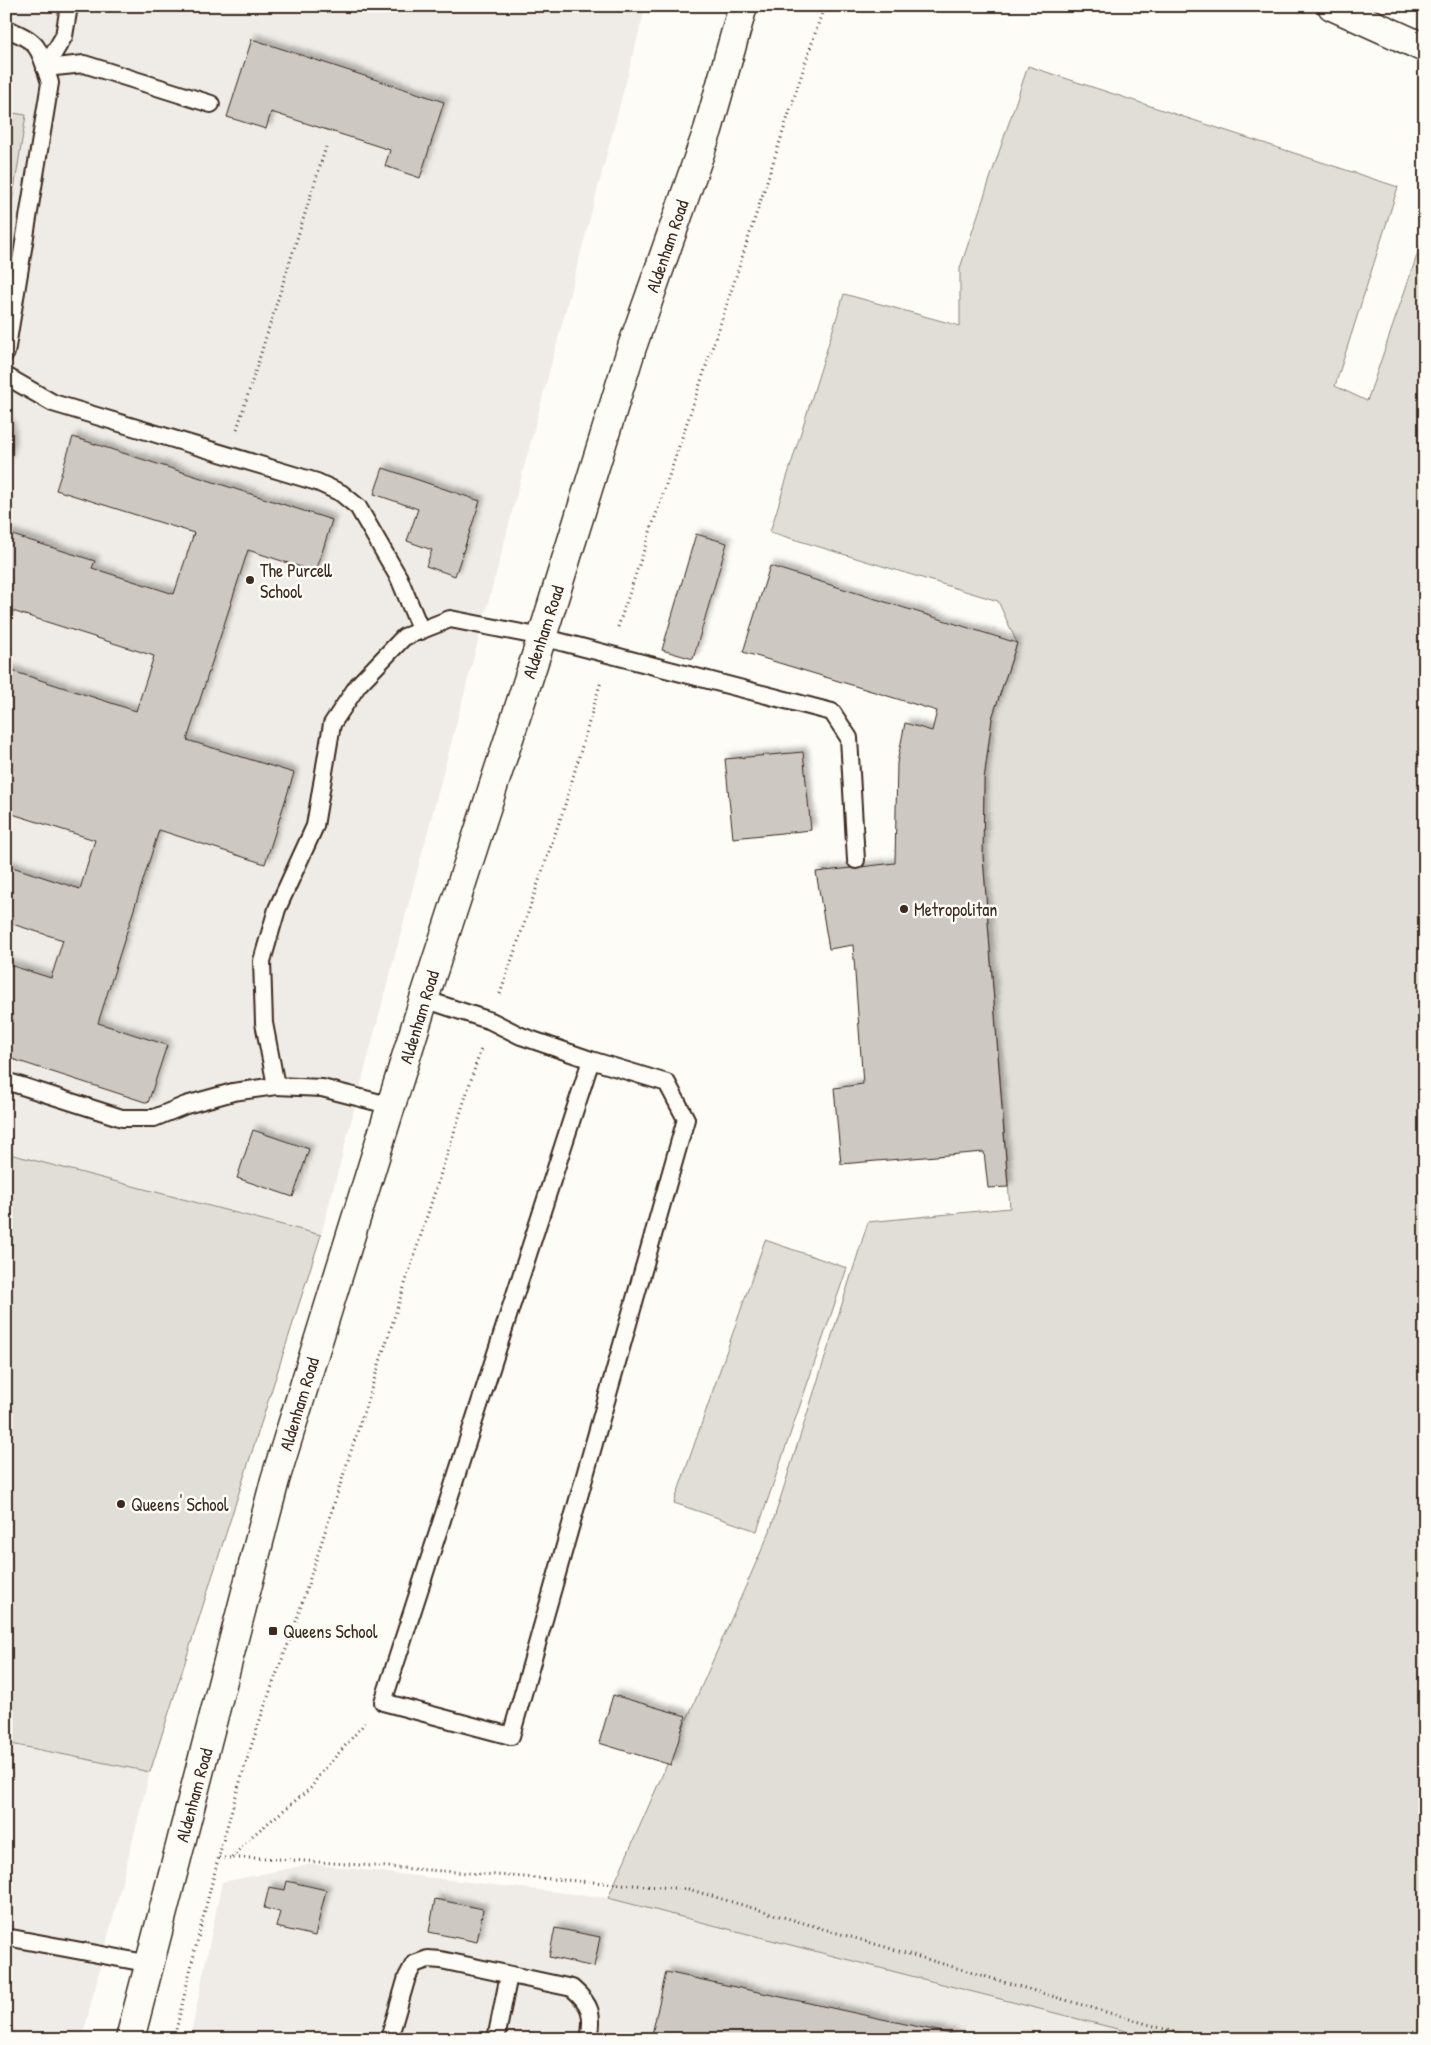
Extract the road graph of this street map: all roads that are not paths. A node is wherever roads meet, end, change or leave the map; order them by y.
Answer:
1 (69, 6) edge
2 (743, 6) edge
3 (1332, 6) edge
4 (6, 29) edge
5 (1425, 48) edge
6 (45, 68) junction
7 (210, 104) dead end
8 (6, 353) edge
9 (6, 376) edge
10 (421, 630) junction
11 (542, 637) junction
12 (856, 860) dead end
13 (424, 998) junction
14 (591, 1060) junction
15 (6, 1080) edge
16 (276, 1086) junction
17 (392, 1106) junction
18 (6, 1937) edge
19 (151, 1964) junction
20 (509, 1975) junction
21 (130, 2039) edge
22 (389, 2039) edge
23 (496, 2039) edge
24 (589, 2039) edge

1 - 6 lane
2 - 11 main road, Aldenham Road
3 - 5 main road
4 - 6 lane
6 - 7 lane
6 - 8 lane
9 - 10 lane
10 - 11 lane
10 - 16 lane
11 - 12 lane
11 - 13 main road, Aldenham Road
13 - 14 lane
13 - 17 main road, Aldenham Road
14 - 14 lane
15 - 16 lane
16 - 17 lane
17 - 19 main road, Aldenham Road
18 - 19 lane
19 - 21 main road, Aldenham Road
20 - 22 lane
20 - 23 lane
20 - 24 lane

